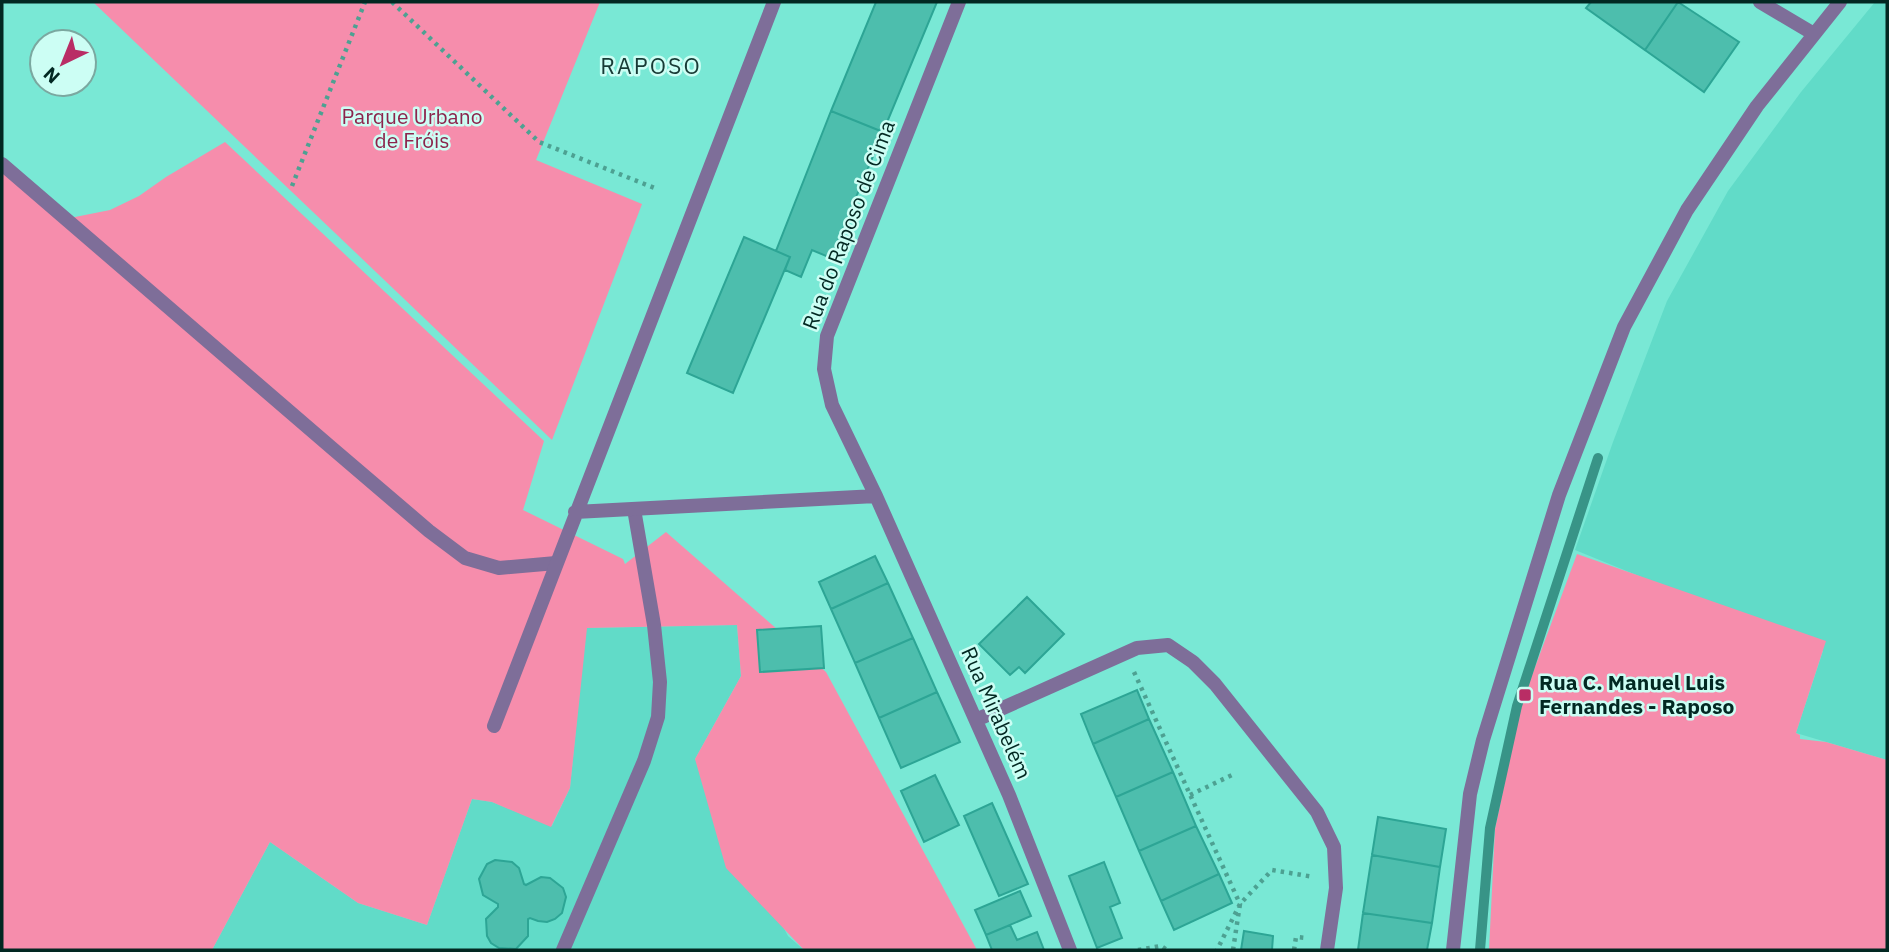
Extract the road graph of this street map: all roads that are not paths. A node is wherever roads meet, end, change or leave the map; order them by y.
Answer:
1 (774, 2) edge
2 (959, 2) edge
3 (1760, 2) edge
4 (1840, 2) edge
5 (1814, 34) junction
6 (2, 164) edge
7 (876, 496) junction
8 (634, 509) junction
9 (575, 512) junction
10 (556, 563) junction
11 (976, 720) junction
12 (494, 726) dead end
13 (564, 950) edge
14 (1070, 950) edge
15 (1327, 950) edge
16 (1452, 950) edge

1 - 9 street
2 - 7 street, Rua do Raposo de Cima
3 - 5 street
4 - 5 street
5 - 16 street
6 - 10 street
7 - 8 street
7 - 11 street, Rua Mirabelém
8 - 9 street
8 - 13 street
9 - 10 street
10 - 12 street
11 - 14 street, Rua Mirabelém
11 - 15 street

